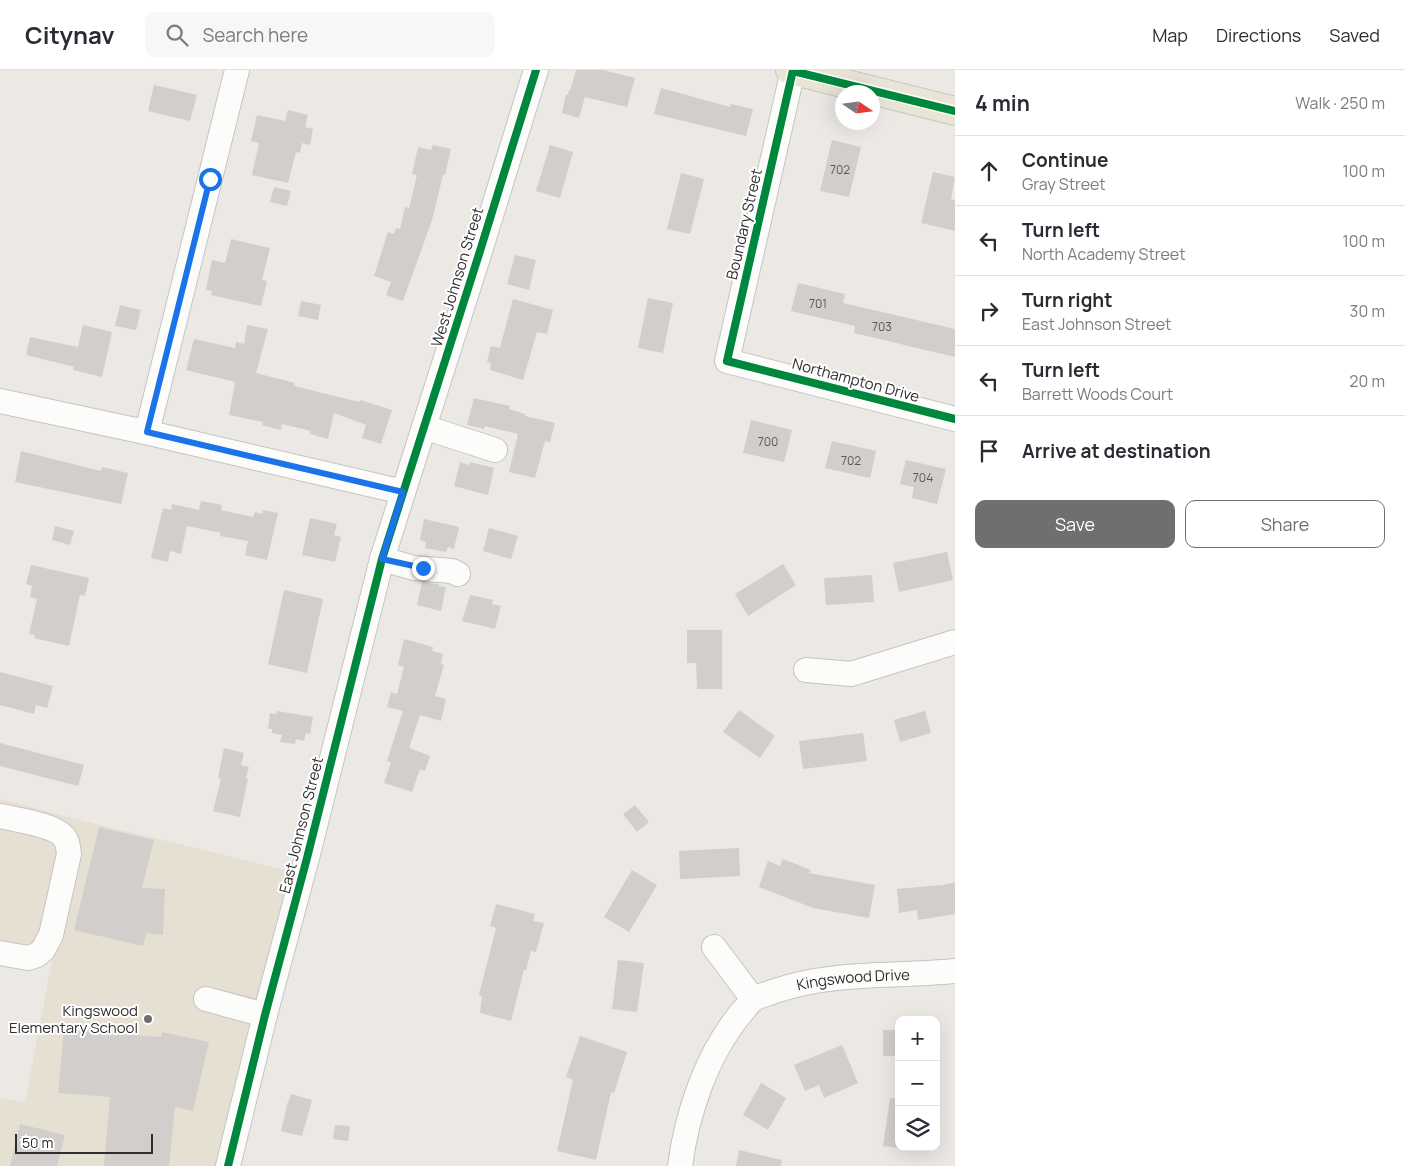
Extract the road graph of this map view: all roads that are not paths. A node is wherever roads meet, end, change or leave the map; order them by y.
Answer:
1 (237, 70) edge
2 (536, 70) edge
3 (792, 70) edge
4 (955, 111) edge
5 (750, 366) joint
6 (0, 403) edge
7 (955, 420) edge
8 (424, 427) junction
9 (147, 432) junction
10 (494, 450) dead end
11 (403, 492) junction
12 (382, 559) junction
13 (458, 574) dead end
14 (955, 642) edge
15 (806, 670) dead end
16 (0, 816) edge
17 (714, 947) dead end
18 (0, 953) edge
19 (955, 971) edge
20 (206, 999) dead end
21 (753, 999) junction
22 (265, 1015) junction
23 (228, 1166) edge
24 (680, 1166) edge

1 - 9 street
2 - 8 street, West Johnson Street
3 - 4 main road
3 - 5 street, Boundary Street
5 - 7 street, Northampton Drive
6 - 9 street
8 - 10 street
8 - 11 street, West Johnson Street
9 - 11 street
11 - 12 street, East Johnson Street
12 - 13 street
12 - 22 street, East Johnson Street
14 - 15 street
16 - 18 street
17 - 21 street
19 - 21 street, Kingswood Drive
20 - 22 street
21 - 24 street
22 - 23 street, East Johnson Street

